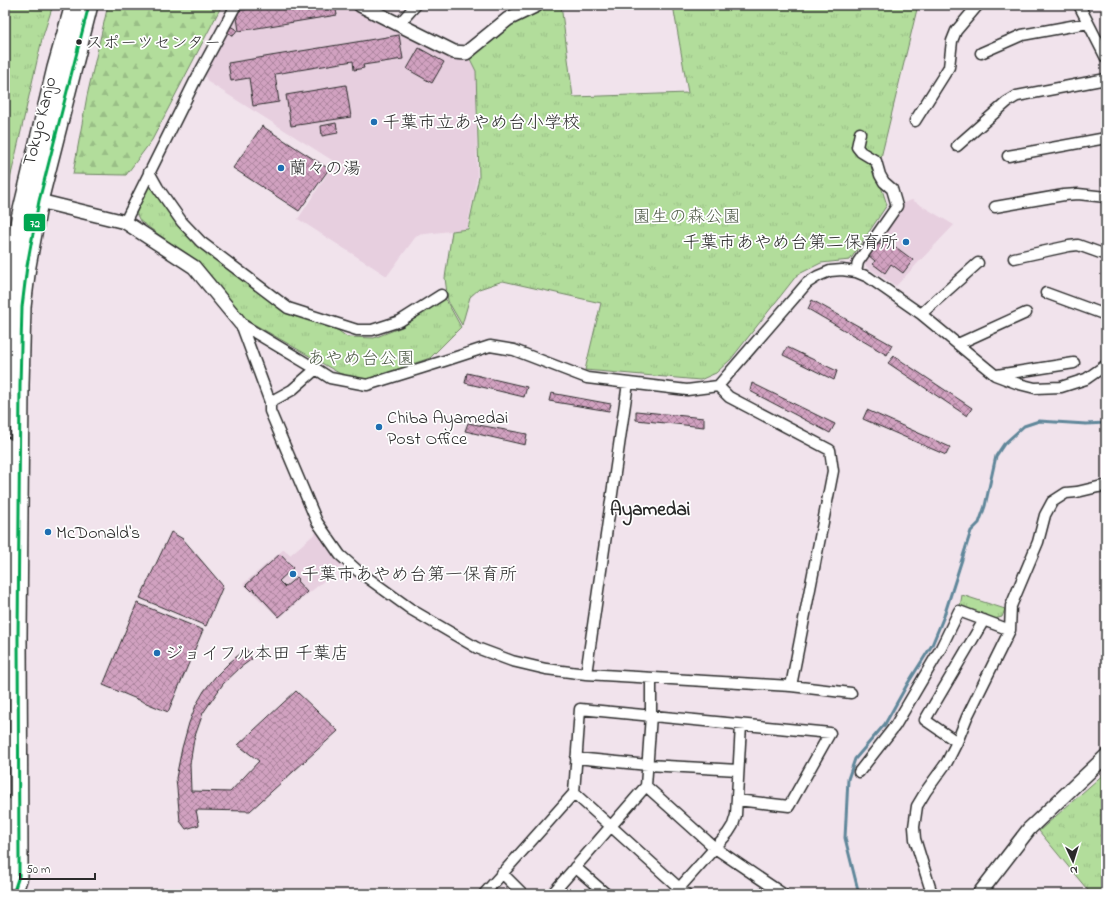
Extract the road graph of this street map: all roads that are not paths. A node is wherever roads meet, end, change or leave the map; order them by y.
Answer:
1 (74, 5) edge
2 (89, 5) edge
3 (236, 5) edge
4 (360, 5) edge
5 (416, 5) edge
6 (537, 5) edge
7 (978, 5) edge
8 (1079, 5) edge
9 (1088, 23) junction
10 (398, 25) junction
11 (981, 53) dead end
12 (1106, 58) edge
13 (1106, 79) edge
14 (915, 121) dead end
15 (860, 133) dead end
16 (1106, 138) edge
17 (957, 146) dead end
18 (1008, 156) dead end
19 (149, 172) junction
20 (1106, 197) edge
21 (32, 200) junction
22 (996, 207) dead end
23 (125, 222) junction
24 (1106, 255) edge
25 (1014, 258) dead end
26 (978, 263) dead end
27 (856, 272) junction
28 (1046, 293) dead end
29 (441, 295) dead end
30 (1026, 313) dead end
31 (921, 314) junction
32 (1106, 315) edge
33 (241, 324) junction
34 (958, 344) junction
35 (1074, 363) dead end
36 (1106, 364) edge
37 (316, 369) junction
38 (995, 375) junction
39 (628, 383) junction
40 (718, 386) junction
41 (5, 391) edge
42 (270, 402) junction
43 (12, 403) edge
44 (5, 446) edge
45 (1106, 486) edge
46 (984, 620) junction
47 (1010, 630) junction
48 (586, 674) junction
49 (651, 678) junction
50 (791, 686) junction
51 (851, 692) dead end
52 (651, 716) junction
53 (741, 725) junction
54 (957, 742) junction
55 (1106, 756) edge
56 (576, 758) junction
57 (648, 765) junction
58 (738, 770) junction
59 (859, 772) dead end
60 (646, 786) junction
61 (574, 793) junction
62 (737, 800) junction
63 (611, 826) junction
64 (715, 848) junction
65 (575, 868) junction
66 (502, 873) junction
67 (680, 892) edge
68 (777, 892) edge
69 (9, 894) edge
70 (12, 894) edge
71 (484, 894) edge
72 (523, 894) edge
73 (552, 894) edge
74 (606, 894) edge
75 (932, 894) edge
76 (979, 894) edge

1 - 21 highway, Tokyo Kanjo
2 - 21 highway, Tokyo Kanjo
3 - 19 street
4 - 10 street
5 - 10 street
6 - 10 street
7 - 14 street
8 - 9 street
9 - 11 street
9 - 12 street
13 - 17 street
15 - 27 street
16 - 18 street
19 - 23 street
19 - 29 street
20 - 22 street
21 - 23 street
21 - 41 highway, Tokyo Kanjo
21 - 43 highway, Tokyo Kanjo
23 - 33 street
24 - 25 street
26 - 31 street
27 - 31 street
27 - 40 street
28 - 32 street
30 - 34 street
31 - 34 street
33 - 37 street
33 - 42 street
34 - 38 street
35 - 38 street
36 - 38 street
37 - 39 street
37 - 42 street
39 - 40 street
39 - 48 street
40 - 50 street
42 - 48 street
43 - 70 highway, Tokyo Kanjo
44 - 69 highway
45 - 47 street
46 - 47 street
46 - 54 street
46 - 59 street
47 - 54 street
48 - 49 street
49 - 50 street
49 - 52 street
50 - 51 street
52 - 53 street
52 - 56 street
52 - 57 street
53 - 58 street
53 - 62 street
54 - 75 street
55 - 76 street
56 - 57 street
56 - 61 street
57 - 58 street
57 - 60 street
58 - 62 street
60 - 63 street
60 - 64 street
61 - 63 street
61 - 66 street
62 - 64 street
63 - 65 street
63 - 67 street
64 - 67 street
64 - 68 street
65 - 73 street
65 - 74 street
66 - 71 street
66 - 72 street

